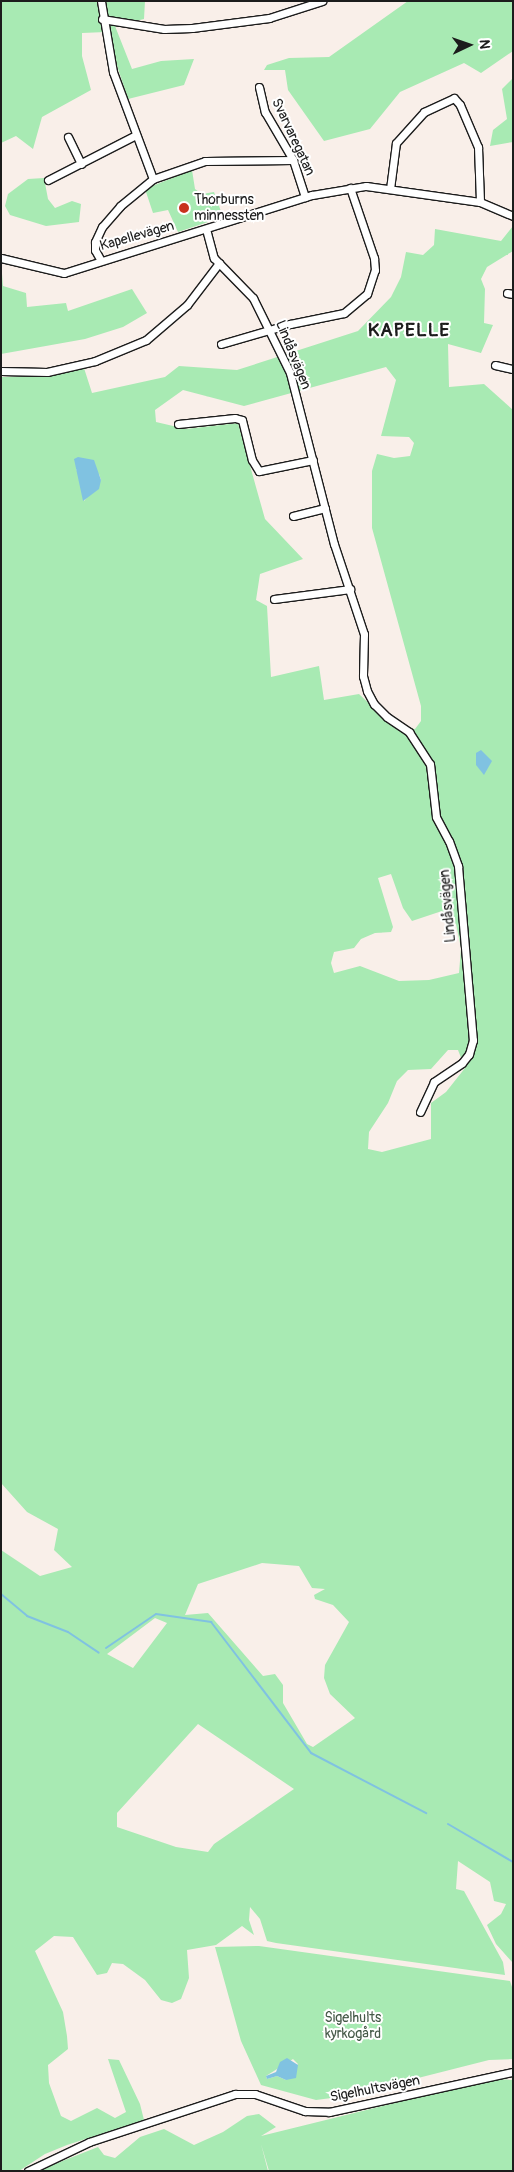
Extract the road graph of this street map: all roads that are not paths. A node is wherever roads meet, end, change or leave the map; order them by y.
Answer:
1 (101, 1) edge
2 (322, 1) edge
3 (102, 19) junction
4 (259, 87) dead end
5 (136, 135) junction
6 (68, 137) dead end
7 (293, 160) junction
8 (81, 164) junction
9 (152, 179) junction
10 (48, 180) dead end
11 (350, 188) junction
12 (390, 190) junction
13 (305, 197) junction
14 (480, 202) junction
15 (513, 216) edge
16 (206, 228) junction
17 (1, 258) edge
18 (100, 259) junction
19 (219, 263) junction
20 (271, 330) junction
21 (221, 344) dead end
22 (495, 365) dead end
23 (513, 369) edge
24 (1, 371) edge
25 (178, 424) dead end
26 (313, 460) junction
27 (325, 508) junction
28 (293, 516) dead end
29 (350, 589) junction
30 (274, 599) dead end
31 (420, 1112) dead end
32 (513, 2072) edge
33 (28, 2171) edge

1 - 3 street
2 - 3 street
3 - 5 street
4 - 7 street, Svarvaregatan
5 - 8 street
5 - 9 street
6 - 8 street
7 - 9 street
7 - 13 street, Svarvaregatan
8 - 10 street
9 - 18 street
11 - 12 street, Kapellevägen
11 - 13 street, Kapellevägen
11 - 20 street
12 - 14 street, Kapellevägen
12 - 14 street
13 - 16 street, Kapellevägen
14 - 15 street, Kapellevägen
16 - 18 street, Kapellevägen
16 - 19 street, Lindåsvägen
17 - 18 street, Kapellevägen
19 - 20 street, Lindåsvägen
19 - 24 street
20 - 21 street
20 - 26 street, Lindåsvägen
22 - 23 street
25 - 26 street
26 - 27 street, Lindåsvägen
27 - 28 street
27 - 29 street, Lindåsvägen
29 - 30 street
29 - 31 street, Lindåsvägen
32 - 33 street, Sigelhultsvägen

